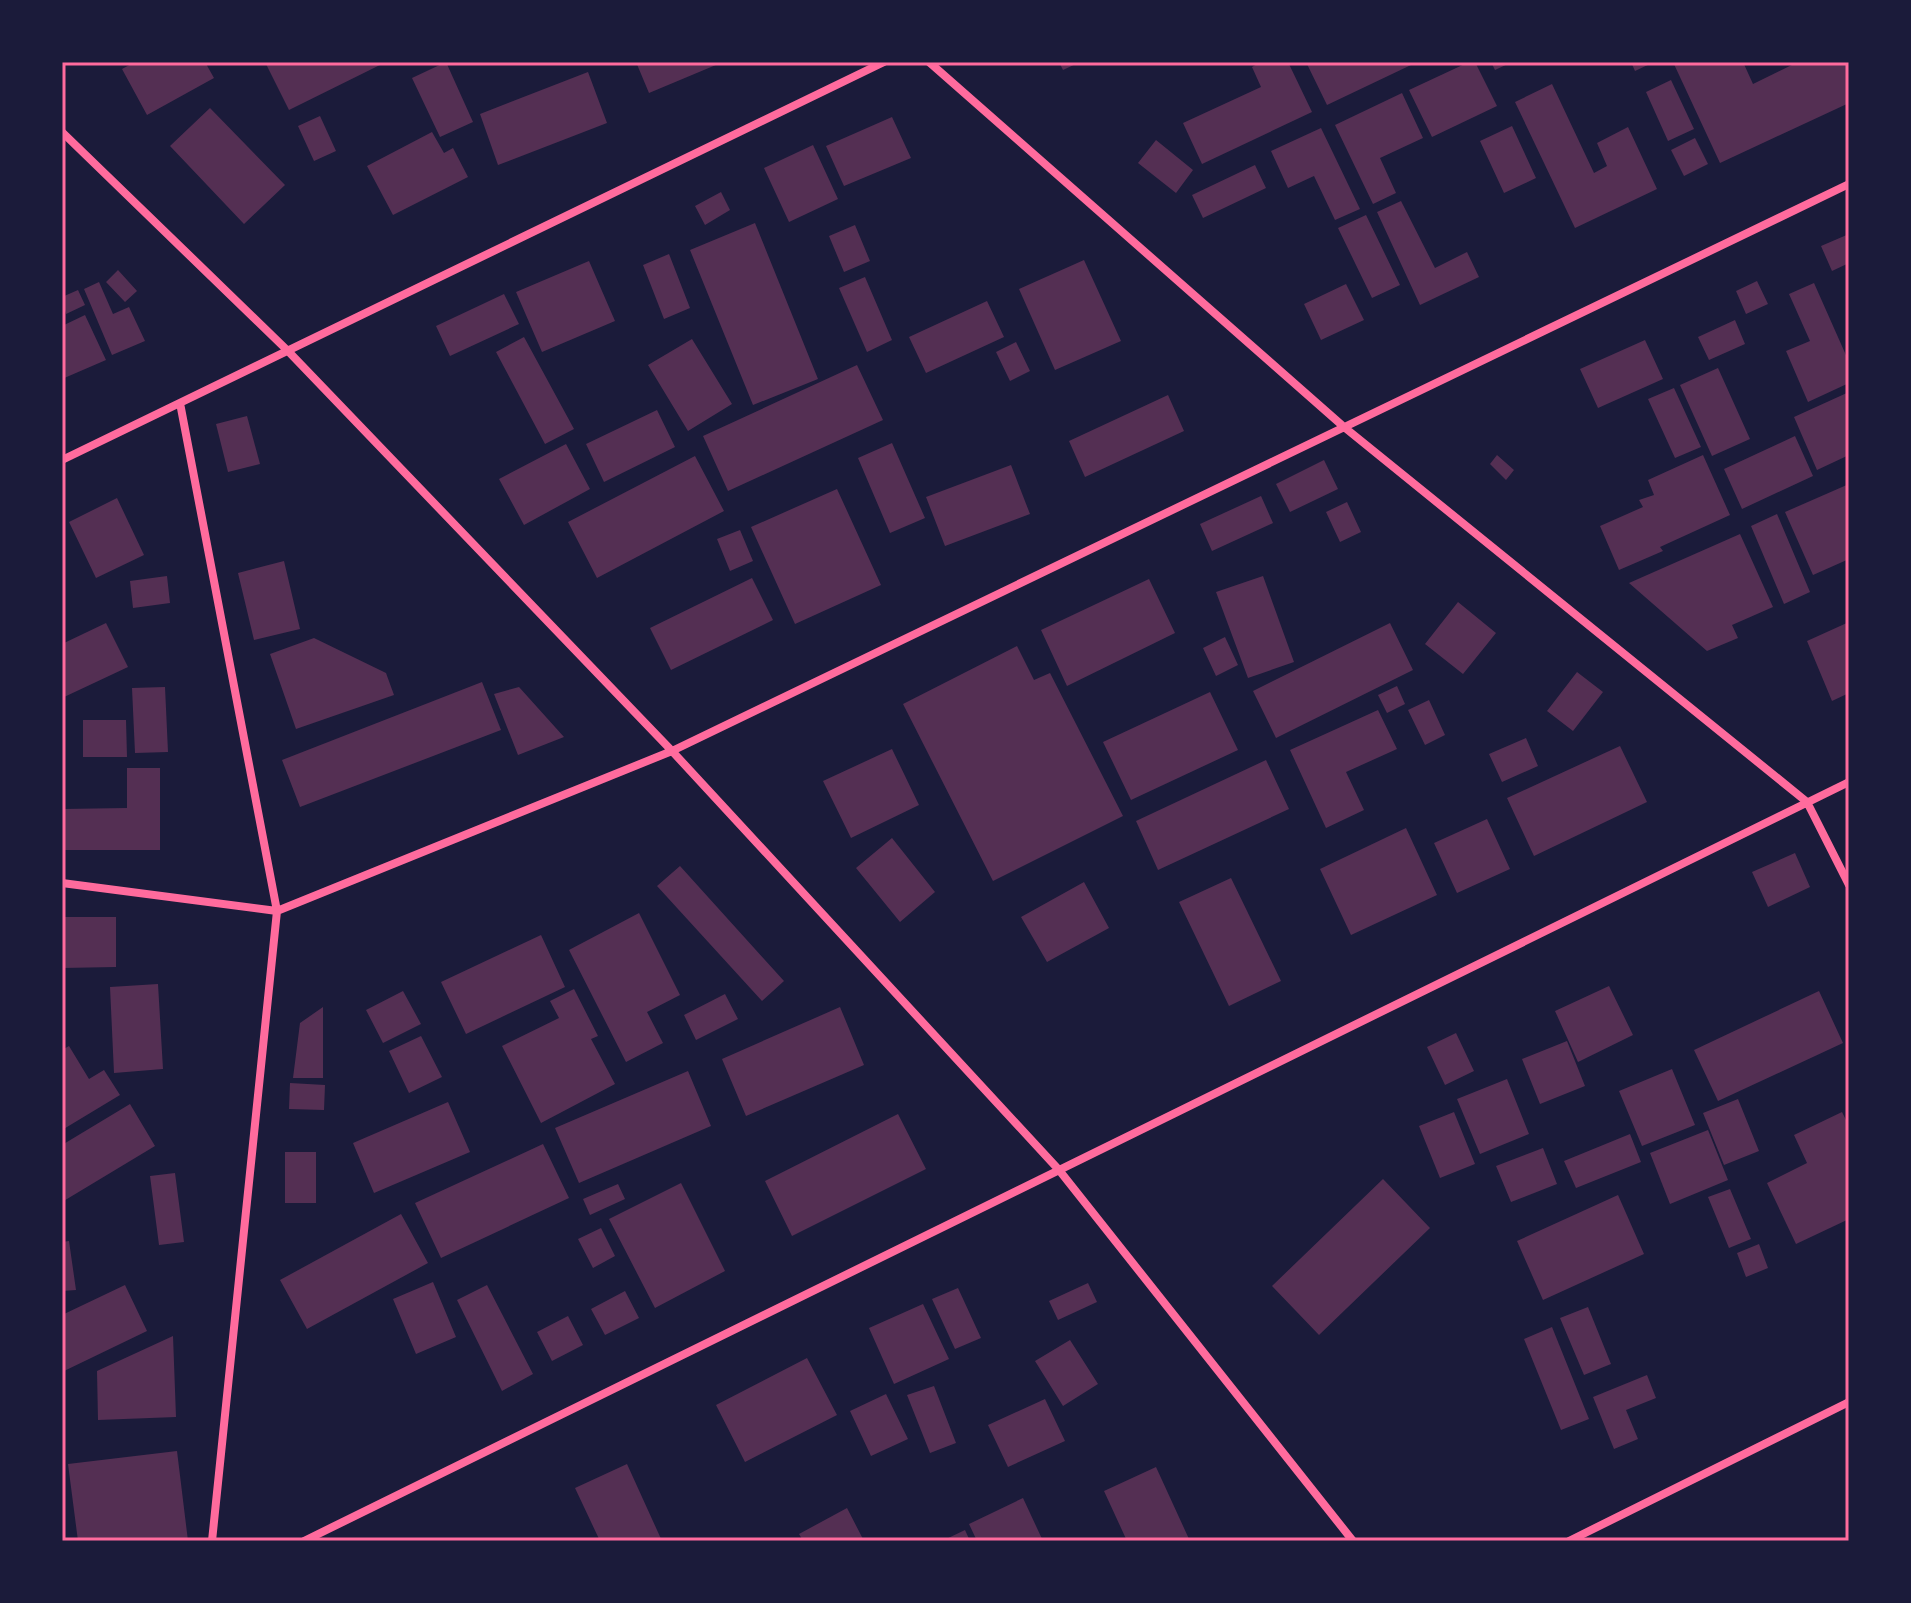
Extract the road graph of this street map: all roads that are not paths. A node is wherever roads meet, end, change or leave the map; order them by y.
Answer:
1 (884, 62) edge
2 (929, 62) edge
3 (62, 132) edge
4 (1849, 184) edge
5 (288, 351) junction
6 (180, 403) junction
7 (1344, 427) junction
8 (62, 460) edge
9 (672, 751) junction
10 (1849, 782) edge
11 (1807, 802) junction
12 (62, 883) edge
13 (1849, 885) edge
14 (277, 911) junction
15 (1059, 1170) junction
16 (1849, 1402) edge
17 (212, 1541) edge
18 (304, 1541) edge
19 (1353, 1541) edge
20 (1569, 1541) edge

1 - 5 street
2 - 7 street
3 - 5 street
4 - 7 street
5 - 6 street
5 - 9 street
6 - 8 street
6 - 14 street
7 - 9 street
7 - 11 street
9 - 14 street
9 - 15 street
10 - 11 street
11 - 13 street
11 - 15 street
12 - 14 street
14 - 17 street
15 - 18 street
15 - 19 street
16 - 20 street

